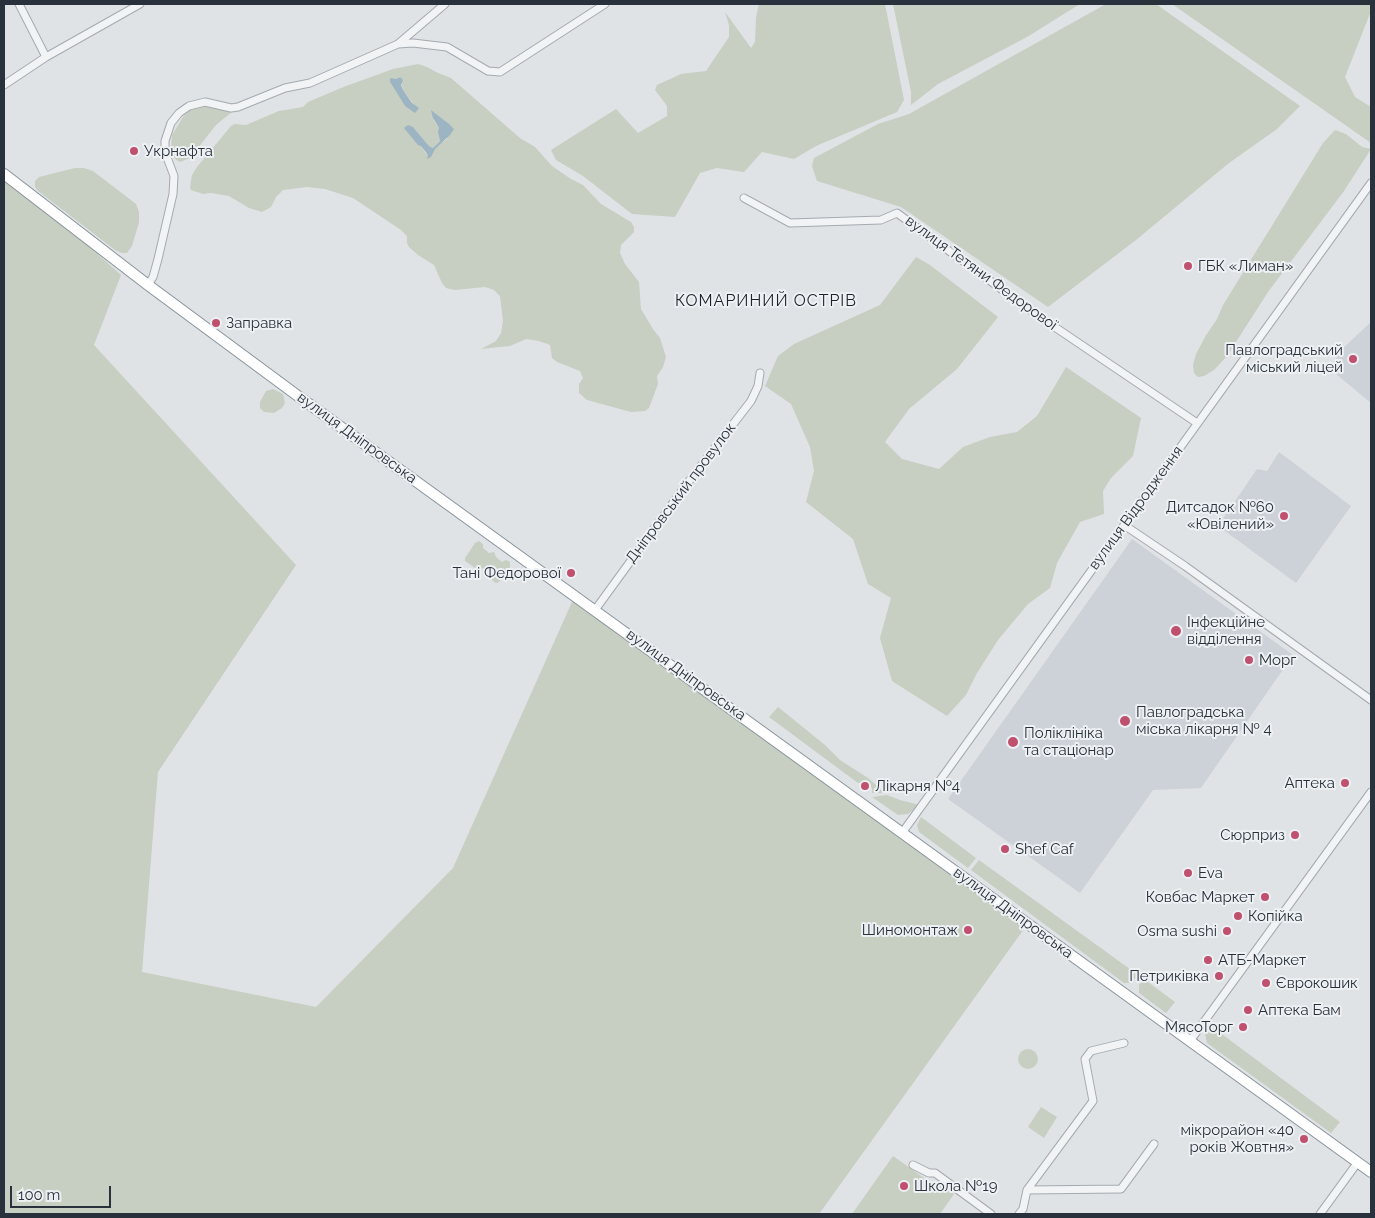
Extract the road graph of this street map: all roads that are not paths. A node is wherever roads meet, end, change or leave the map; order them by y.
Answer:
1 (19, 4) edge
2 (140, 4) edge
3 (445, 4) edge
4 (605, 4) edge
5 (398, 44) junction
6 (46, 57) junction
7 (4, 85) edge
8 (4, 174) edge
9 (1371, 183) edge
10 (744, 198) dead end
11 (148, 285) junction
12 (760, 373) dead end
13 (1197, 423) junction
14 (1124, 525) junction
15 (595, 610) junction
16 (1371, 700) edge
17 (1371, 792) edge
18 (902, 833) junction
19 (1190, 1041) junction
20 (1124, 1043) dead end
21 (1154, 1144) dead end
22 (1358, 1162) junction
23 (914, 1165) dead end
24 (1371, 1172) edge
25 (1026, 1190) junction
26 (1021, 1211) edge
27 (991, 1214) edge
28 (1320, 1214) edge

1 - 6 street
2 - 6 street
3 - 5 street
4 - 5 street
5 - 11 street
6 - 7 street
8 - 11 highway, вулиця Дніпровська
9 - 13 street, вулиця Відродження
10 - 13 street, вулиця Тетяни Федорової
11 - 15 highway, вулиця Дніпровська
12 - 15 street, Дніпровський провулок
13 - 14 street, вулиця Відродження
14 - 16 street
14 - 18 street, вулиця Відродження
15 - 18 highway, вулиця Дніпровська
17 - 19 street
18 - 19 highway, вулиця Дніпровська
19 - 22 highway, вулиця Дніпровська
20 - 25 street
21 - 25 street
22 - 24 highway, вулиця Дніпровська
22 - 28 street
23 - 27 street
25 - 26 street

